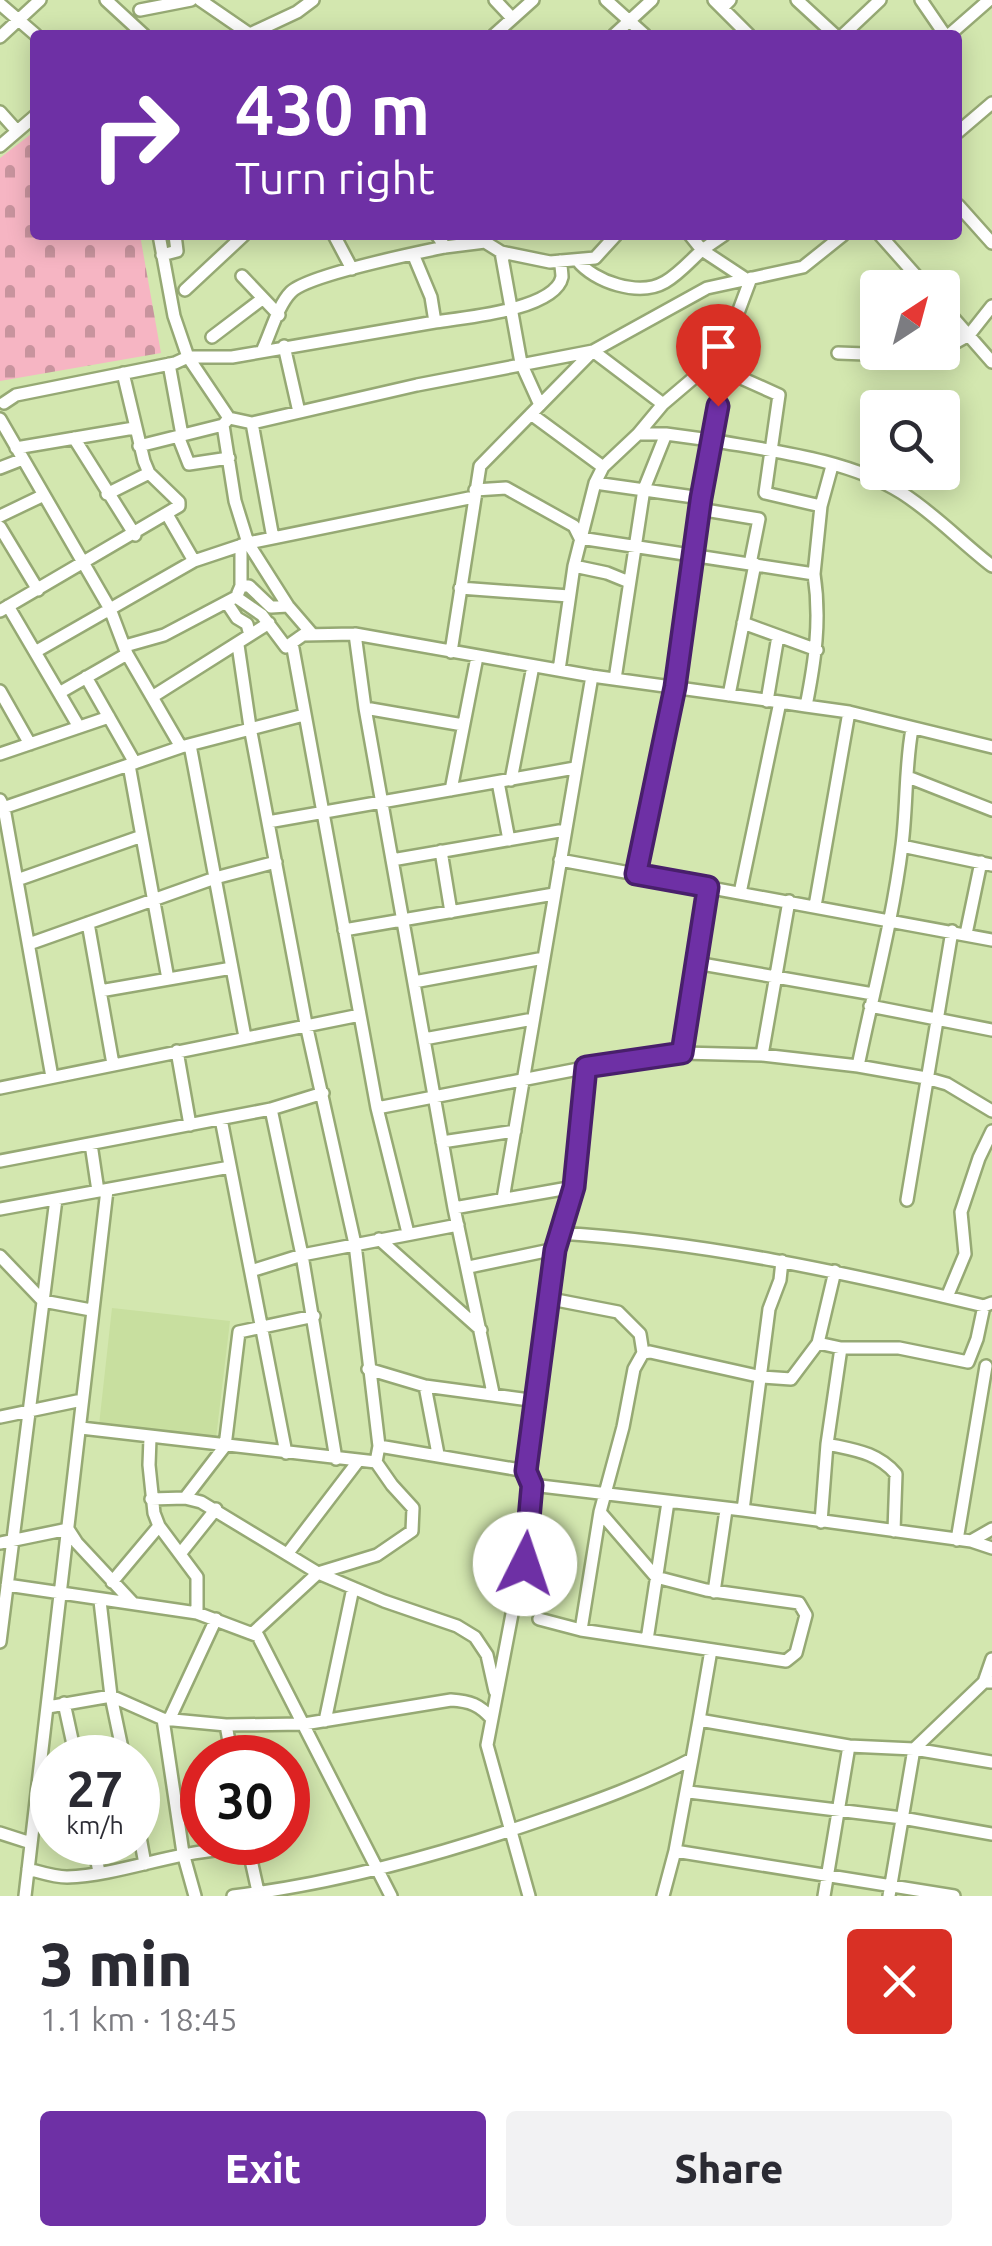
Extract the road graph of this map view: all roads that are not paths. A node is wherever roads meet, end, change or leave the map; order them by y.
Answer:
1 (40, 0) edge
2 (106, 0) edge
3 (191, 0) edge
4 (200, 0) edge
5 (313, 0) edge
6 (495, 0) edge
7 (533, 0) edge
8 (606, 0) edge
9 (652, 0) edge
10 (797, 0) edge
11 (880, 0) edge
12 (922, 0) edge
13 (988, 0) edge
14 (722, 3) edge
15 (0, 4) edge
16 (140, 5) edge
17 (512, 17) junction
18 (18, 20) junction
19 (630, 21) junction
20 (30, 30) edge
21 (136, 30) edge
22 (139, 30) edge
23 (245, 30) edge
24 (259, 30) edge
25 (499, 30) edge
26 (620, 30) edge
27 (640, 30) edge
28 (745, 30) edge
29 (830, 30) edge
30 (848, 30) edge
31 (943, 30) edge
32 (953, 30) edge
33 (0, 37) edge
34 (992, 103) edge
35 (0, 112) edge
36 (30, 120) edge
37 (962, 129) edge
38 (16, 131) junction
39 (0, 146) edge
40 (962, 209) edge
41 (160, 240) edge
42 (176, 240) edge
43 (239, 240) edge
44 (337, 240) edge
45 (440, 240) edge
46 (482, 240) edge
47 (489, 240) edge
48 (611, 240) edge
49 (694, 240) edge
50 (717, 240) edge
51 (837, 240) edge
52 (884, 240) edge
53 (992, 243) edge
54 (444, 247) junction
55 (702, 250) junction
56 (500, 252) junction
57 (413, 254) junction
58 (162, 255) junction
59 (577, 260) junction
60 (560, 261) junction
61 (352, 269) junction
62 (911, 270) edge
63 (242, 276) dead end
64 (748, 278) junction
65 (185, 290) dead end
66 (262, 299) junction
67 (992, 306) edge
68 (512, 311) junction
69 (280, 314) junction
70 (435, 322) junction
71 (960, 325) edge
72 (969, 335) junction
73 (212, 337) dead end
74 (960, 340) edge
75 (284, 346) junction
76 (264, 349) junction
77 (593, 351) junction
78 (838, 354) dead end
79 (860, 355) edge
80 (188, 357) junction
81 (992, 362) edge
82 (170, 364) junction
83 (521, 364) junction
84 (712, 365) junction
85 (725, 371) junction
86 (123, 373) junction
87 (2, 402) edge
88 (663, 404) junction
89 (536, 409) junction
90 (300, 412) junction
91 (0, 419) edge
92 (226, 422) junction
93 (252, 423) junction
94 (134, 428) junction
95 (638, 434) junction
96 (666, 434) junction
97 (180, 435) junction
98 (74, 438) junction
99 (710, 440) junction
100 (139, 446) junction
101 (771, 451) junction
102 (20, 454) junction
103 (230, 458) junction
104 (602, 466) junction
105 (832, 466) junction
106 (0, 468) edge
107 (150, 473) junction
108 (594, 483) junction
109 (644, 489) junction
110 (107, 494) junction
111 (475, 494) junction
112 (764, 494) junction
113 (44, 495) junction
114 (700, 503) junction
115 (821, 506) junction
116 (0, 516) edge
117 (168, 516) junction
118 (760, 518) junction
119 (0, 527) edge
120 (134, 535) junction
121 (272, 538) junction
122 (580, 538) junction
123 (244, 544) junction
124 (5, 546) edge
125 (634, 546) junction
126 (693, 556) junction
127 (989, 559) edge
128 (194, 560) junction
129 (84, 564) junction
130 (752, 564) junction
131 (574, 566) junction
132 (814, 574) junction
133 (629, 582) junction
134 (460, 588) junction
135 (38, 590) junction
136 (235, 595) junction
137 (570, 596) junction
138 (288, 606) junction
139 (4, 609) edge
140 (110, 609) junction
141 (743, 623) junction
142 (269, 624) junction
143 (355, 634) junction
144 (250, 635) junction
145 (314, 635) junction
146 (778, 636) junction
147 (292, 643) junction
148 (238, 645) junction
149 (126, 650) junction
150 (817, 650) junction
151 (35, 652) junction
152 (450, 652) junction
153 (477, 657) junction
154 (534, 666) junction
155 (558, 670) junction
156 (592, 676) junction
157 (86, 677) junction
158 (615, 679) junction
159 (675, 687) junction
160 (0, 691) edge
161 (59, 693) junction
162 (729, 695) junction
163 (152, 697) junction
164 (774, 701) junction
165 (806, 706) junction
166 (365, 708) junction
167 (849, 712) junction
168 (304, 715) junction
169 (109, 718) junction
170 (463, 725) junction
171 (79, 728) junction
172 (250, 728) junction
173 (912, 729) junction
174 (30, 744) junction
175 (186, 746) junction
176 (992, 747) edge
177 (0, 754) edge
178 (132, 764) junction
179 (575, 768) junction
180 (908, 777) junction
181 (505, 781) junction
182 (451, 790) junction
183 (382, 802) junction
184 (1, 806) edge
185 (992, 810) edge
186 (322, 812) junction
187 (268, 822) junction
188 (565, 830) junction
189 (142, 836) junction
190 (509, 840) junction
191 (902, 846) junction
192 (441, 851) junction
193 (392, 860) junction
194 (560, 860) junction
195 (276, 862) junction
196 (986, 864) edge
197 (636, 874) junction
198 (215, 878) junction
199 (17, 880) junction
200 (708, 887) junction
201 (740, 892) junction
202 (554, 894) junction
203 (154, 900) junction
204 (789, 902) junction
205 (814, 906) junction
206 (451, 912) junction
207 (403, 920) junction
208 (888, 920) junction
209 (88, 923) junction
210 (344, 930) junction
211 (952, 931) junction
212 (966, 934) junction
213 (992, 940) edge
214 (28, 944) junction
215 (544, 958) junction
216 (696, 963) junction
217 (232, 968) junction
218 (776, 977) junction
219 (168, 979) junction
220 (414, 982) junction
221 (100, 991) junction
222 (872, 1000) junction
223 (360, 1014) junction
224 (534, 1019) junction
225 (936, 1020) junction
226 (306, 1024) junction
227 (992, 1030) edge
228 (245, 1037) junction
229 (424, 1040) junction
230 (177, 1051) junction
231 (682, 1053) junction
232 (762, 1055) junction
233 (113, 1064) junction
234 (858, 1066) junction
235 (586, 1067) junction
236 (0, 1070) edge
237 (52, 1077) junction
238 (926, 1078) junction
239 (523, 1081) junction
240 (4, 1087) edge
241 (323, 1093) junction
242 (434, 1098) junction
243 (378, 1108) junction
244 (271, 1109) junction
245 (992, 1111) edge
246 (221, 1119) junction
247 (190, 1125) junction
248 (515, 1131) junction
249 (992, 1131) edge
250 (442, 1142) junction
251 (92, 1144) junction
252 (0, 1162) edge
253 (230, 1167) junction
254 (574, 1187) junction
255 (102, 1190) junction
256 (56, 1199) junction
257 (503, 1200) junction
258 (907, 1200) dead end
259 (454, 1208) junction
260 (0, 1209) edge
261 (458, 1225) junction
262 (408, 1233) junction
263 (559, 1233) junction
264 (379, 1239) junction
265 (355, 1244) junction
266 (555, 1250) junction
267 (302, 1255) junction
268 (0, 1256) edge
269 (782, 1261) junction
270 (468, 1266) junction
271 (250, 1271) junction
272 (835, 1271) junction
273 (948, 1297) junction
274 (550, 1299) junction
275 (43, 1301) junction
276 (988, 1305) edge
277 (92, 1310) junction
278 (314, 1316) junction
279 (263, 1328) junction
280 (481, 1330) junction
281 (818, 1343) junction
282 (841, 1348) junction
283 (643, 1354) junction
284 (968, 1362) junction
285 (989, 1367) edge
286 (368, 1369) junction
287 (762, 1377) junction
288 (425, 1386) junction
289 (494, 1393) junction
290 (82, 1400) junction
291 (536, 1402) junction
292 (30, 1411) junction
293 (0, 1417) edge
294 (81, 1428) junction
295 (150, 1438) junction
296 (827, 1444) junction
297 (225, 1446) junction
298 (379, 1446) junction
299 (286, 1453) junction
300 (438, 1454) junction
301 (336, 1459) junction
302 (359, 1460) junction
303 (376, 1462) junction
304 (526, 1471) junction
305 (532, 1485) junction
306 (605, 1493) junction
307 (185, 1498) junction
308 (152, 1499) junction
309 (668, 1502) junction
310 (216, 1508) junction
311 (726, 1510) junction
312 (743, 1510) junction
313 (600, 1512) junction
314 (821, 1522) junction
315 (159, 1526) junction
316 (68, 1529) junction
317 (992, 1529) edge
318 (894, 1531) junction
319 (7, 1541) edge
320 (964, 1541) junction
321 (992, 1548) edge
322 (288, 1553) junction
323 (180, 1554) junction
324 (318, 1573) junction
325 (656, 1577) junction
326 (112, 1582) junction
327 (7, 1585) junction
328 (353, 1588) junction
329 (62, 1592) junction
330 (714, 1592) junction
331 (100, 1601) junction
332 (132, 1602) junction
333 (197, 1613) junction
334 (539, 1618) dead end
335 (216, 1619) junction
336 (581, 1630) junction
337 (254, 1632) junction
338 (646, 1640) junction
339 (0, 1642) edge
340 (711, 1650) junction
341 (992, 1659) edge
342 (988, 1682) edge
343 (112, 1696) junction
344 (497, 1699) junction
345 (64, 1703) junction
346 (48, 1707) junction
347 (492, 1719) junction
348 (166, 1720) junction
349 (326, 1720) junction
350 (700, 1720) junction
351 (304, 1724) junction
352 (226, 1725) junction
353 (44, 1735) edge
354 (71, 1735) edge
355 (120, 1735) edge
356 (228, 1735) edge
357 (849, 1746) junction
358 (914, 1749) junction
359 (692, 1760) junction
360 (992, 1762) edge
361 (688, 1792) junction
362 (838, 1810) junction
363 (902, 1818) junction
364 (180, 1830) edge
365 (509, 1832) junction
366 (0, 1833) edge
367 (992, 1834) edge
368 (30, 1843) edge
369 (30, 1852) edge
370 (675, 1852) junction
371 (98, 1865) edge
372 (138, 1865) edge
373 (186, 1865) edge
374 (253, 1865) edge
375 (28, 1869) junction
376 (380, 1869) junction
377 (99, 1872) junction
378 (826, 1878) junction
379 (316, 1881) junction
380 (890, 1891) edge
381 (259, 1894) edge
382 (25, 1896) edge
383 (195, 1896) edge
384 (233, 1896) edge
385 (319, 1896) edge
386 (391, 1896) edge
387 (529, 1896) edge
388 (662, 1896) edge
389 (824, 1896) edge
390 (954, 1896) edge

1 - 18 street
2 - 21 street
3 - 16 street
4 - 23 street
5 - 24 street
6 - 17 street
7 - 17 street
8 - 19 street
9 - 19 street
10 - 29 street
11 - 30 street
12 - 31 street
13 - 32 street
14 - 28 street
15 - 18 street
16 - 22 street
17 - 25 street
18 - 20 street
18 - 33 street
19 - 26 street
19 - 27 street
34 - 37 street
35 - 38 street
36 - 38 street
38 - 39 street
40 - 53 street
41 - 58 street
42 - 58 street
43 - 65 street
44 - 61 street
45 - 54 street
46 - 54 street
47 - 56 street
48 - 59 street
49 - 55 street
50 - 55 street
51 - 64 street
52 - 62 street
54 - 57 street
55 - 59 street
55 - 64 street
56 - 60 street
56 - 68 street
57 - 61 street
57 - 70 street
58 - 80 street
59 - 60 street
60 - 68 street
61 - 69 street
63 - 66 street
64 - 77 street
64 - 84 street
66 - 69 street
66 - 73 street
67 - 72 street
68 - 70 street
68 - 83 street
69 - 76 street
70 - 75 street
71 - 72 street
72 - 74 street
72 - 81 street
75 - 76 street
75 - 90 street
76 - 80 street
77 - 83 street
77 - 88 street
77 - 89 street
78 - 79 street
80 - 82 street
80 - 92 street
82 - 86 street
82 - 97 street
83 - 89 street
83 - 90 street
84 - 85 street
84 - 88 street
85 - 99 street
85 - 101 street
86 - 87 street
86 - 94 street
87 - 91 street
88 - 95 street
89 - 104 street
89 - 111 street
90 - 93 street
91 - 102 street
92 - 93 street
92 - 97 street
92 - 103 street
93 - 121 street
94 - 98 street
94 - 100 street
95 - 96 street
95 - 104 street
96 - 99 street
96 - 109 street
97 - 100 street
97 - 103 street
98 - 102 street
98 - 110 street
99 - 101 street
99 - 114 street
100 - 107 street
101 - 105 street
101 - 112 street
102 - 106 street
102 - 113 street
103 - 123 street
104 - 108 street
105 - 115 street
105 - 127 street
107 - 110 street
107 - 117 street
108 - 109 street
108 - 122 street
109 - 114 street
109 - 125 street
110 - 120 street
111 - 121 street
111 - 122 street
111 - 134 street
112 - 115 street
112 - 118 street
113 - 116 street
113 - 129 street
114 - 118 street
114 - 126 street
115 - 132 street
117 - 120 street
117 - 128 street
118 - 130 street
119 - 124 street
120 - 129 street
121 - 123 street
122 - 125 street
122 - 131 street
123 - 128 street
123 - 136 street
123 - 138 street
124 - 135 street
125 - 126 street
125 - 133 street
126 - 130 street
126 - 159 street
128 - 140 street
129 - 135 street
129 - 140 street
130 - 132 street
130 - 141 street
131 - 133 street
131 - 137 street
132 - 150 street
133 - 158 street
134 - 137 street
134 - 152 street
135 - 139 street
136 - 138 street
136 - 142 street
136 - 144 street
136 - 149 street
137 - 155 street
138 - 145 street
139 - 151 street
140 - 149 street
140 - 151 street
141 - 146 street
141 - 162 street
142 - 144 street
142 - 147 street
143 - 145 street
143 - 152 street
143 - 166 street
144 - 148 street
145 - 147 street
146 - 150 street
146 - 164 street
147 - 168 street
148 - 163 street
148 - 172 street
149 - 157 street
149 - 163 street
150 - 165 street
151 - 161 street
152 - 153 street
153 - 154 street
153 - 170 street
154 - 155 street
154 - 181 street
155 - 156 street
156 - 158 street
156 - 179 street
157 - 161 street
157 - 169 street
158 - 159 street
159 - 162 street
159 - 197 street
160 - 174 street
161 - 171 street
162 - 164 street
163 - 175 street
164 - 165 street
164 - 201 street
165 - 167 street
166 - 170 street
166 - 183 street
167 - 173 street
167 - 205 street
168 - 172 street
168 - 186 street
169 - 171 street
169 - 178 street
170 - 182 street
171 - 174 street
172 - 175 street
172 - 187 street
173 - 176 street
173 - 180 street
174 - 177 street
175 - 178 street
175 - 198 street
178 - 184 street
178 - 189 street
179 - 181 street
179 - 188 street
180 - 185 street
180 - 191 street
181 - 182 street
181 - 190 street
182 - 183 street
183 - 186 street
183 - 193 street
184 - 199 street
186 - 187 street
186 - 210 street
187 - 195 street
188 - 190 street
188 - 194 street
189 - 199 street
189 - 203 street
190 - 192 street
191 - 196 street
191 - 208 street
192 - 193 street
192 - 206 street
193 - 207 street
194 - 197 street
194 - 202 street
195 - 198 street
195 - 226 street
196 - 212 street
197 - 200 street
198 - 203 street
198 - 217 street
199 - 214 street
200 - 201 street
200 - 216 street
201 - 204 street
202 - 206 street
202 - 215 street
203 - 209 street
203 - 219 street
204 - 205 street
204 - 218 street
205 - 208 street
206 - 207 street
207 - 210 street
207 - 220 street
208 - 211 street
208 - 222 street
209 - 214 street
209 - 221 street
210 - 223 street
211 - 212 street
211 - 225 street
212 - 213 street
214 - 237 street
215 - 220 street
215 - 224 street
216 - 218 street
216 - 231 street
217 - 219 street
217 - 228 street
218 - 222 street
218 - 232 street
219 - 221 street
220 - 229 street
221 - 233 street
222 - 225 street
222 - 234 street
223 - 226 street
223 - 243 street
224 - 229 street
224 - 239 street
225 - 227 street
225 - 238 street
226 - 228 street
226 - 241 street
228 - 230 street
229 - 242 street
230 - 233 street
230 - 247 street
231 - 232 street
231 - 235 street
232 - 234 street
233 - 237 street
234 - 238 street
235 - 239 street
235 - 254 street
236 - 240 street
237 - 240 street
238 - 245 street
238 - 258 street
239 - 242 street
239 - 248 street
241 - 244 street
241 - 265 street
242 - 243 street
242 - 250 street
243 - 262 street
244 - 246 street
244 - 267 street
246 - 247 street
246 - 253 street
247 - 251 street
248 - 250 street
248 - 257 street
249 - 273 street
250 - 259 street
251 - 252 street
251 - 255 street
253 - 255 street
253 - 271 street
254 - 257 street
254 - 263 street
255 - 256 street
255 - 277 street
256 - 260 street
256 - 275 street
257 - 259 street
259 - 261 street
261 - 262 street
261 - 270 street
262 - 264 street
263 - 266 street
263 - 269 street
264 - 265 street
264 - 280 street
265 - 267 street
265 - 286 street
266 - 270 street
266 - 274 street
267 - 271 street
267 - 278 street
268 - 275 street
269 - 272 street
269 - 287 street
270 - 280 street
271 - 279 street
272 - 273 street
272 - 281 street
273 - 276 street
274 - 283 street
274 - 291 street
275 - 277 street
275 - 292 street
276 - 284 street
277 - 290 street
278 - 279 street
278 - 301 street
279 - 297 street
279 - 299 street
280 - 289 street
281 - 282 street
281 - 287 street
282 - 284 street
282 - 296 street
283 - 287 street
283 - 306 street
284 - 285 street
285 - 320 street
286 - 288 street
286 - 298 street
287 - 312 street
288 - 289 street
288 - 300 street
289 - 291 street
290 - 292 street
290 - 294 street
291 - 304 street
292 - 293 street
292 - 319 street
294 - 295 street
294 - 316 street
295 - 297 street
295 - 308 street
296 - 314 street
296 - 318 street
297 - 299 street
297 - 307 street
298 - 300 street
298 - 303 street
299 - 301 street
300 - 304 street
301 - 302 street
302 - 303 street
302 - 322 street
303 - 324 street
304 - 305 street
305 - 306 street
305 - 344 street
306 - 309 street
306 - 313 street
307 - 308 street
307 - 310 street
308 - 315 street
309 - 311 street
309 - 325 street
310 - 322 street
310 - 323 street
311 - 312 street
311 - 330 street
312 - 314 street
313 - 325 street
313 - 336 street
314 - 318 street
315 - 323 street
315 - 326 street
316 - 319 street
316 - 326 street
316 - 329 street
317 - 320 street
318 - 320 street
319 - 327 street
320 - 321 street
322 - 324 street
323 - 333 street
324 - 328 street
324 - 337 street
325 - 330 street
325 - 338 street
326 - 332 street
327 - 329 street
327 - 339 street
328 - 344 street
328 - 349 street
329 - 331 street
329 - 346 street
330 - 340 street
331 - 332 street
331 - 343 street
332 - 333 street
333 - 335 street
334 - 336 street
335 - 337 street
335 - 348 street
336 - 338 street
337 - 351 street
338 - 340 street
340 - 350 street
341 - 342 street
342 - 358 street
343 - 345 street
343 - 348 street
343 - 355 street
344 - 347 street
345 - 346 street
345 - 354 street
346 - 353 street
347 - 349 street
347 - 365 street
348 - 352 street
348 - 364 street
349 - 351 street
350 - 357 street
350 - 359 street
351 - 352 street
351 - 376 street
352 - 356 street
357 - 358 street
357 - 362 street
358 - 360 street
358 - 363 street
359 - 361 street
359 - 365 street
361 - 362 street
361 - 370 street
362 - 363 street
362 - 378 street
363 - 367 street
363 - 380 street
365 - 376 street
365 - 387 street
366 - 368 street
369 - 375 street
370 - 378 street
370 - 388 street
371 - 377 street
372 - 377 street
373 - 383 street
374 - 381 street
375 - 377 street
375 - 382 street
376 - 379 street
376 - 386 street
378 - 380 street
378 - 389 street
379 - 381 street
379 - 385 street
380 - 390 street
381 - 384 street

